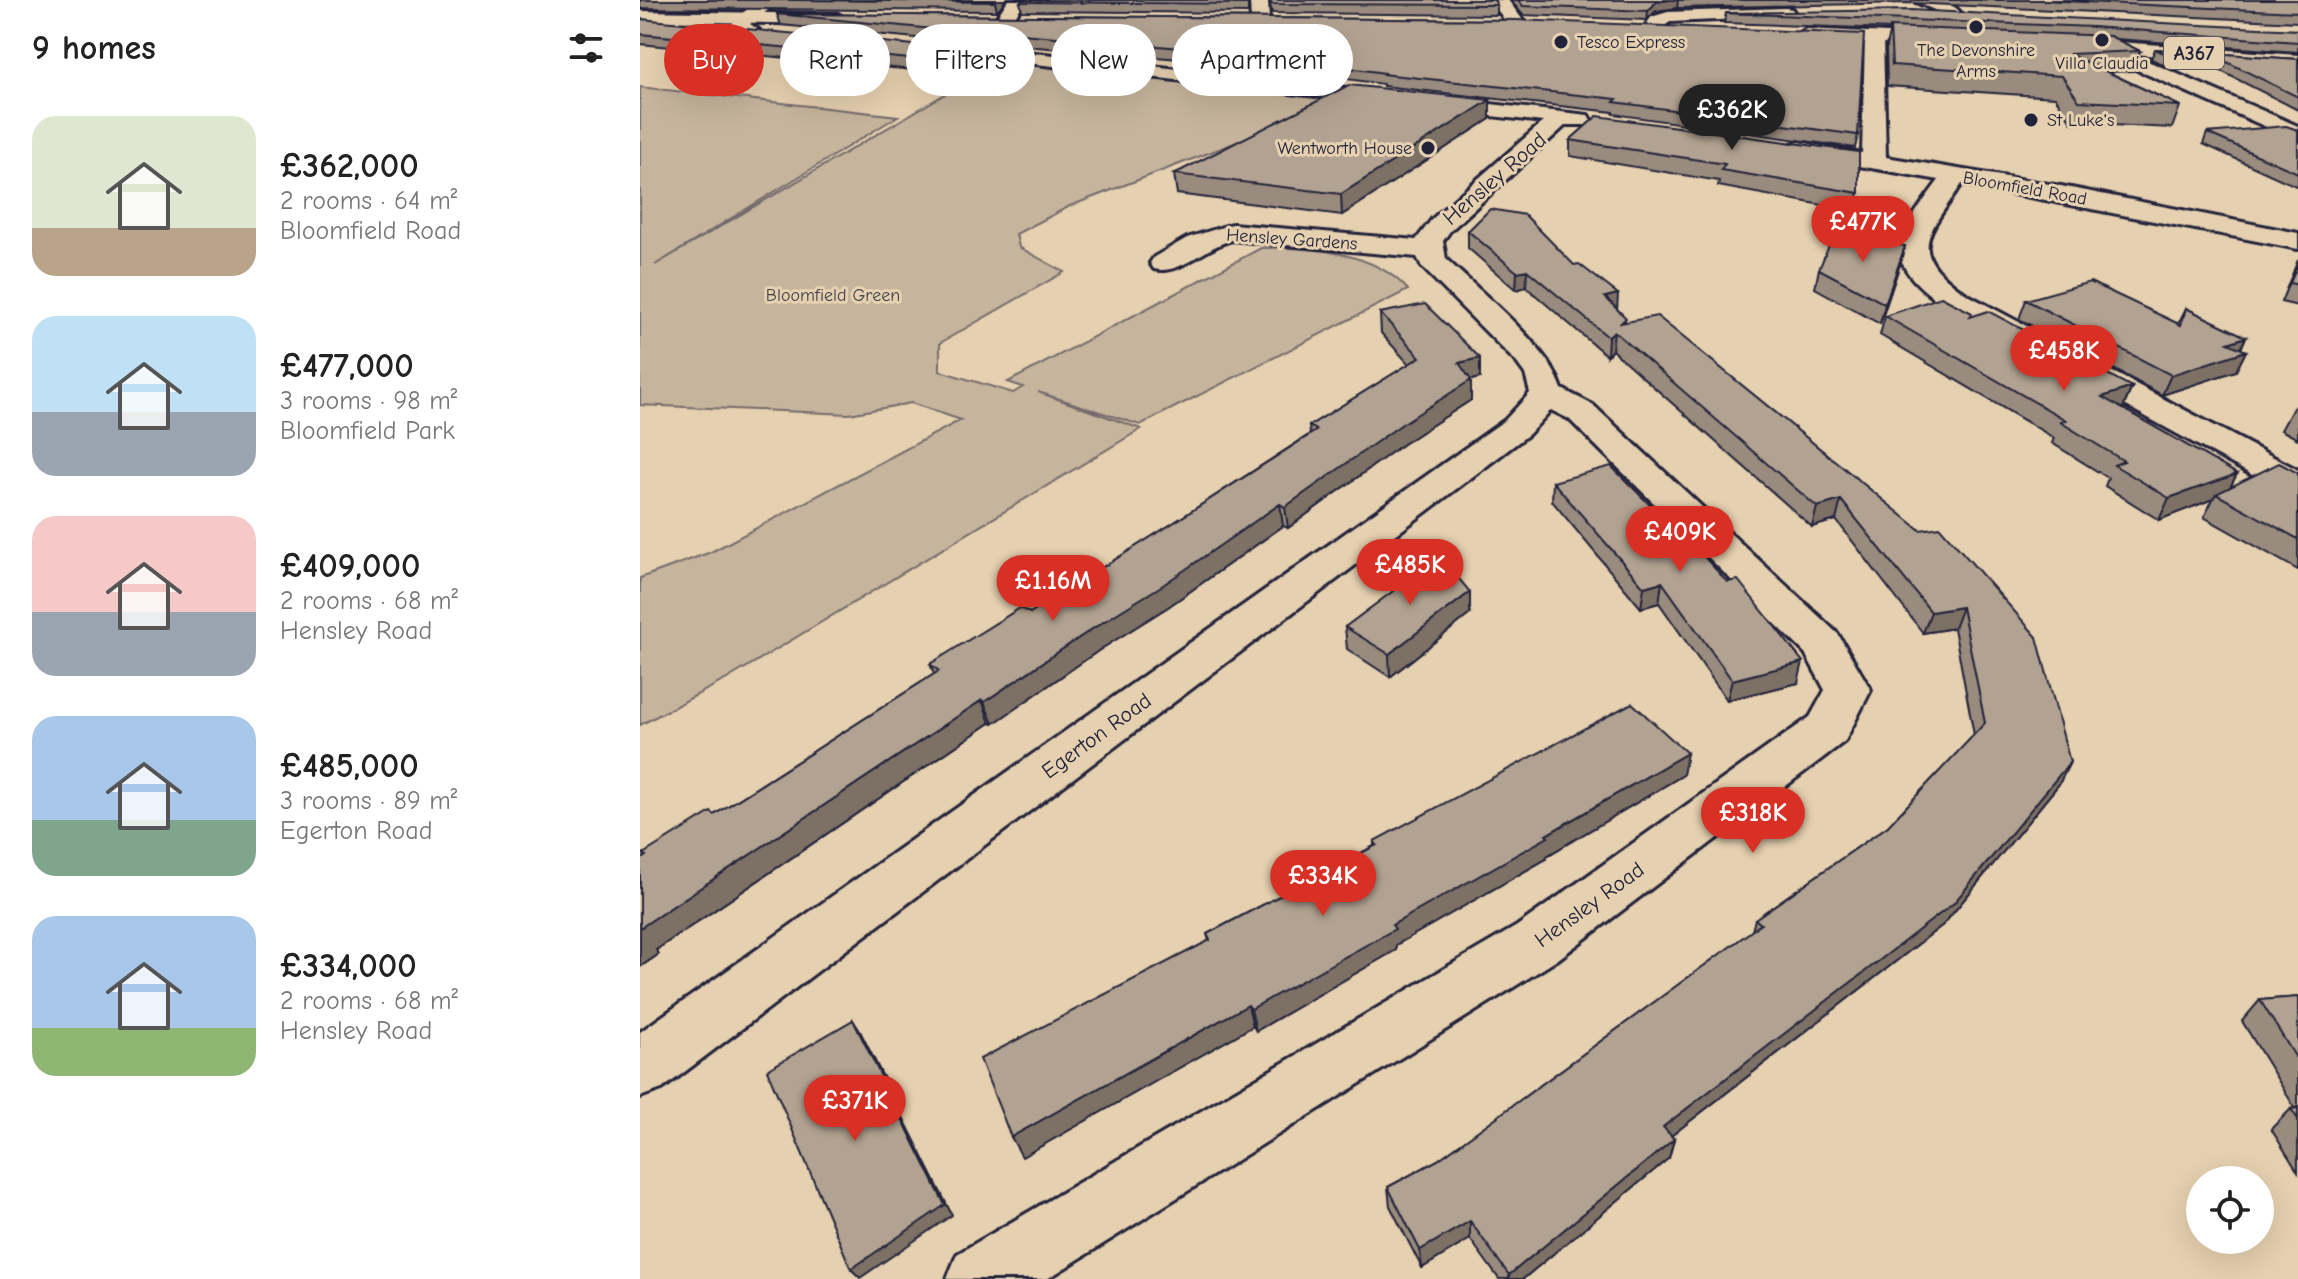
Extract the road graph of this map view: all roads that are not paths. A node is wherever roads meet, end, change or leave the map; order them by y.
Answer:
1 (772, 0) edge
2 (1017, 0) edge
3 (1259, 0) edge
4 (1499, 0) edge
5 (1643, 6) edge
6 (1914, 6) edge
7 (1809, 13) edge
8 (1957, 13) edge
9 (640, 18) edge
10 (1004, 21) edge
11 (1261, 22) edge
12 (1491, 22) edge
13 (748, 24) joint
14 (1652, 24) junction
15 (1874, 39) junction
16 (900, 44) edge
17 (1969, 44) edge
18 (2090, 46) junction
19 (2115, 53) junction
20 (2298, 63) edge
21 (1561, 118) junction
22 (1608, 123) edge
23 (2298, 134) edge
24 (1771, 144) edge
25 (1874, 161) junction
26 (1956, 175) junction
27 (2298, 241) edge
28 (1428, 249) junction
29 (1164, 263) dead end
30 (1547, 395) junction
31 (2298, 485) edge
32 (640, 1068) edge
33 (982, 1279) edge

1 - 13 street
2 - 10 street
3 - 11 street
4 - 12 street
5 - 14 street
6 - 8 street
7 - 14 street
9 - 13 street
14 - 15 street
15 - 17 street
15 - 25 street
16 - 21 street
18 - 19 street
18 - 19 street, A367
18 - 20 street, A367
19 - 20 street, A367
19 - 23 street
21 - 22 street
21 - 28 street, Hensley Road
24 - 25 street, Bloomfield Road
25 - 26 street, Bloomfield Road
26 - 27 street, Bloomfield Road
26 - 31 street
28 - 29 street, Hensley Gardens
28 - 30 street, Hensley Road
30 - 32 street, Egerton Road
30 - 33 street, Hensley Road

